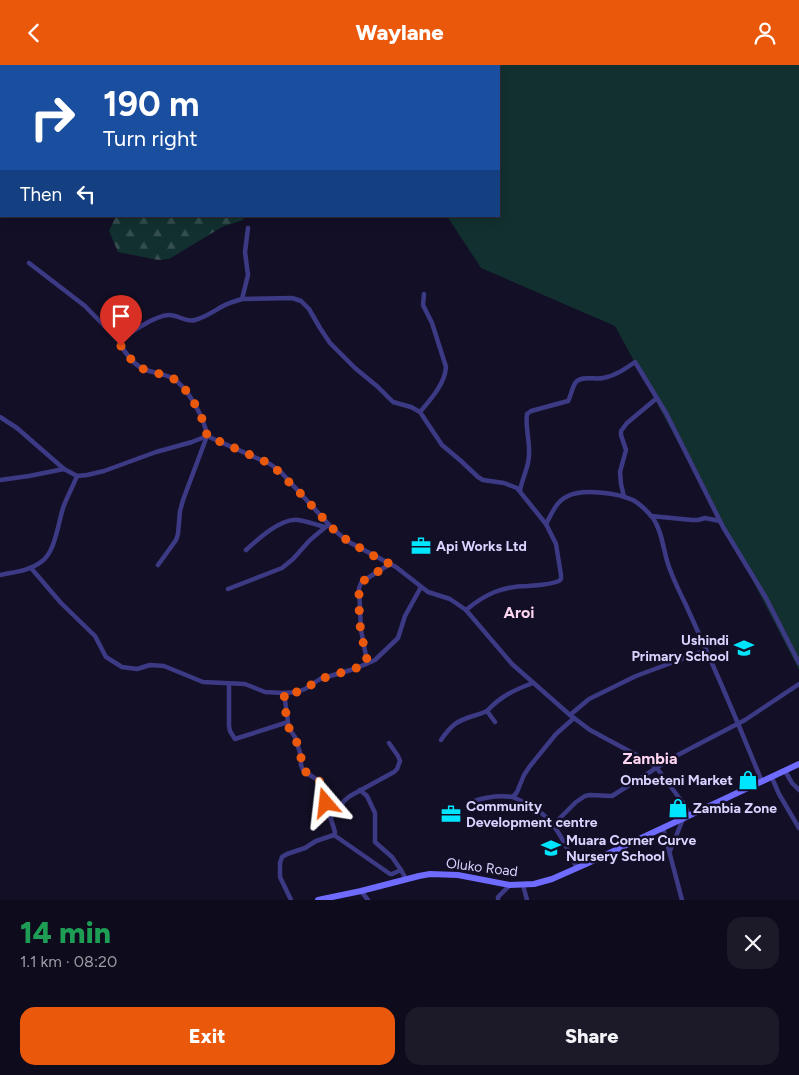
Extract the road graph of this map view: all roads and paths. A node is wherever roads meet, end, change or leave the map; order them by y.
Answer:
1 (248, 228) dead end
2 (29, 263) dead end
3 (424, 294) dead end
4 (242, 299) junction
5 (120, 342) junction
6 (657, 398) junction
7 (420, 413) junction
8 (0, 417) edge
9 (207, 436) junction
10 (64, 469) junction
11 (78, 476) junction
12 (0, 480) edge
13 (520, 491) junction
14 (624, 497) junction
15 (651, 516) junction
16 (720, 521) junction
17 (546, 524) junction
18 (327, 526) junction
19 (246, 550) dead end
20 (390, 564) junction
21 (158, 565) dead end
22 (31, 568) junction
23 (0, 575) edge
24 (421, 587) junction
25 (228, 589) dead end
26 (466, 610) junction
27 (706, 650) junction
28 (799, 663) edge
29 (366, 664) junction
30 (229, 683) junction
31 (533, 683) junction
32 (799, 684) edge
33 (284, 693) junction
34 (487, 711) junction
35 (572, 717) junction
36 (495, 721) dead end
37 (288, 722) junction
38 (738, 724) junction
39 (441, 740) dead end
40 (389, 743) dead end
41 (799, 764) edge
42 (656, 767) junction
43 (785, 771) junction
44 (772, 777) junction
45 (762, 782) junction
46 (360, 790) junction
47 (799, 790) edge
48 (513, 797) junction
49 (471, 802) dead end
50 (686, 817) junction
51 (330, 818) junction
52 (553, 825) junction
53 (663, 827) junction
54 (799, 827) edge
55 (334, 835) junction
56 (670, 852) junction
57 (577, 868) junction
58 (401, 870) junction
59 (406, 879) junction
60 (510, 885) junction
61 (523, 885) junction
62 (361, 891) junction
63 (498, 899) edge
64 (291, 900) edge
65 (318, 900) edge
66 (368, 900) edge
67 (493, 900) edge
68 (527, 900) edge
69 (682, 900) edge

1 - 4 street
2 - 5 street
3 - 7 street
4 - 5 street
4 - 7 street
5 - 9 street
6 - 13 street
6 - 14 street
6 - 16 street
7 - 13 street
8 - 10 street
9 - 11 street
9 - 18 street
9 - 21 street
10 - 11 street
10 - 12 street
11 - 22 street
13 - 17 street
14 - 15 street
14 - 17 street
15 - 16 street
15 - 27 street
16 - 28 street
17 - 26 street
18 - 19 street
18 - 20 street
18 - 25 street
20 - 24 street
20 - 29 street
22 - 23 street
22 - 30 street
24 - 26 street
24 - 29 street
26 - 31 street
27 - 35 street
27 - 38 street
29 - 33 street
30 - 33 street
30 - 37 street
31 - 34 street
31 - 35 street
32 - 38 street
33 - 37 street
34 - 36 street
34 - 39 street
35 - 42 street
35 - 48 street
37 - 51 street
38 - 42 street
38 - 45 street
40 - 46 street
41 - 43 main road, Oluko Road
42 - 50 street
42 - 52 street
43 - 44 main road, Oluko Road
43 - 47 street
44 - 45 main road, Oluko Road
44 - 54 street
45 - 50 main road, Oluko Road
46 - 51 street
46 - 58 street
48 - 49 street
48 - 52 street
50 - 53 main road, Oluko Road
50 - 56 street
51 - 55 street
52 - 57 street
53 - 56 street
53 - 57 main road, Oluko Road
55 - 58 street
55 - 64 street
56 - 69 street
57 - 61 main road, Oluko Road
58 - 59 street
59 - 60 main road, Oluko Road
59 - 62 main road, Oluko Road
60 - 61 main road, Oluko Road
60 - 63 street
61 - 68 street
62 - 65 main road, Oluko Road
62 - 66 street
63 - 67 street

